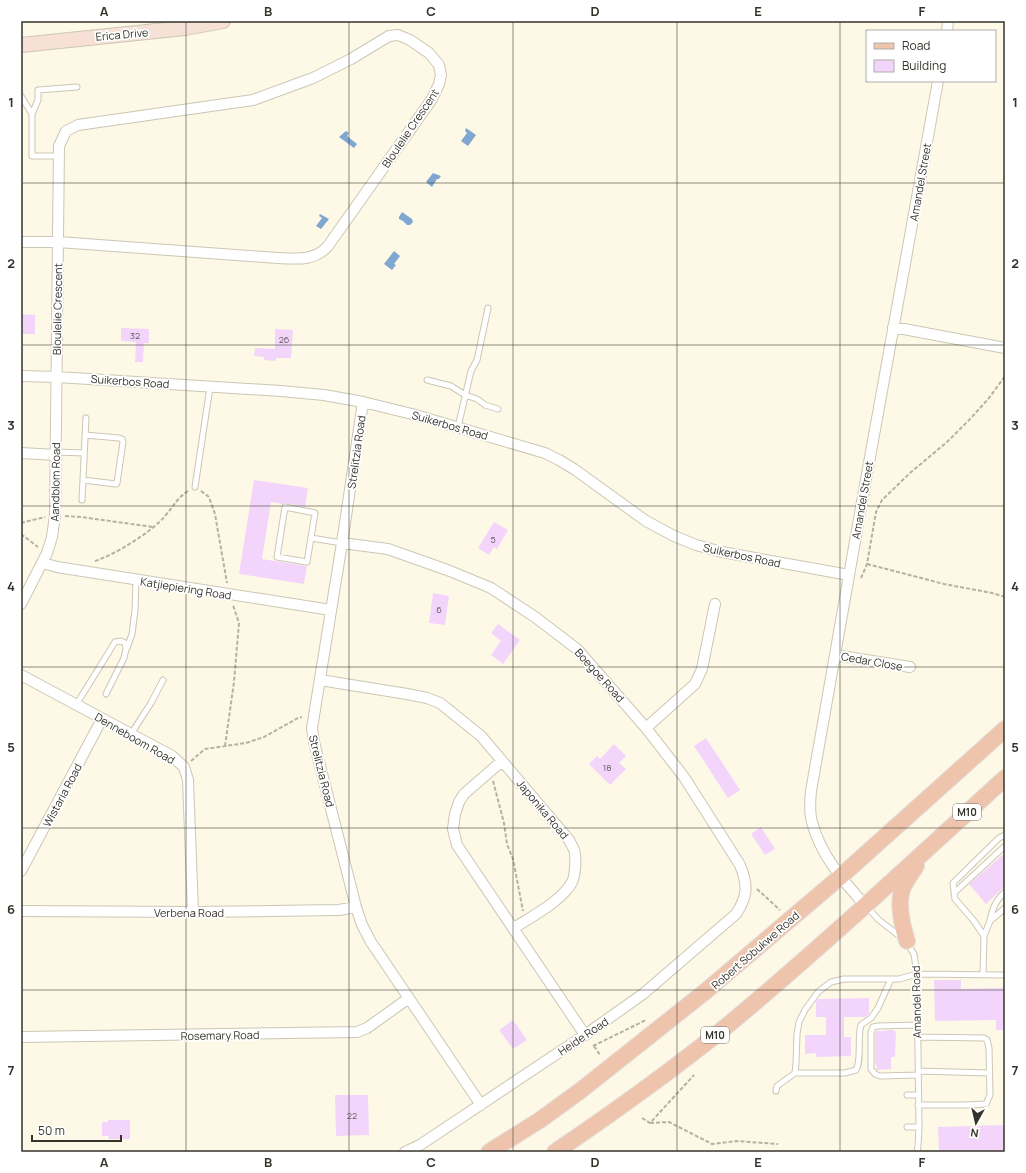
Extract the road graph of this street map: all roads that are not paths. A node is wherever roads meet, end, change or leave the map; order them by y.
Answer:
1 (223, 21) edge
2 (21, 45) edge
3 (938, 82) edge
4 (77, 87) dead end
5 (21, 96) edge
6 (32, 114) junction
7 (59, 156) junction
8 (21, 242) edge
9 (58, 242) junction
10 (488, 308) dead end
11 (894, 327) junction
12 (1005, 348) edge
13 (21, 376) edge
14 (57, 377) junction
15 (427, 380) dead end
16 (210, 387) junction
17 (466, 395) junction
18 (363, 402) junction
19 (498, 409) dead end
20 (86, 418) dead end
21 (458, 427) junction
22 (85, 435) junction
23 (56, 453) junction
24 (84, 453) junction
25 (21, 454) edge
26 (83, 480) junction
27 (195, 487) road end
28 (82, 500) dead end
29 (311, 538) junction
30 (342, 543) junction
31 (43, 563) junction
32 (849, 575) junction
33 (136, 580) junction
34 (21, 604) edge
35 (715, 604) dead end
36 (331, 610) junction
37 (126, 649) junction
38 (835, 654) junction
39 (910, 667) dead end
40 (21, 675) edge
41 (163, 680) dead end
42 (320, 680) junction
43 (106, 694) dead end
44 (76, 705) junction
45 (102, 719) junction
46 (646, 728) junction
47 (1005, 729) edge
48 (131, 734) junction
49 (502, 761) junction
50 (1005, 778) edge
51 (1005, 835) edge
52 (930, 846) junction
53 (1005, 846) edge
54 (21, 871) edge
55 (840, 877) junction
56 (1005, 892) edge
57 (954, 893) junction
58 (744, 900) joint
59 (865, 905) junction
60 (356, 907) junction
61 (1005, 908) edge
62 (21, 911) edge
63 (193, 912) junction
64 (990, 921) junction
65 (514, 928) junction
66 (984, 936) junction
67 (906, 942) junction
68 (917, 974) junction
69 (983, 974) junction
70 (1005, 975) edge
71 (891, 979) junction
72 (409, 998) junction
73 (917, 1026) junction
74 (585, 1035) junction
75 (21, 1037) edge
76 (917, 1037) junction
77 (795, 1073) junction
78 (918, 1073) junction
79 (990, 1073) junction
80 (776, 1091) dead end
81 (907, 1095) dead end
82 (918, 1095) junction
83 (481, 1105) junction
84 (918, 1106) junction
85 (907, 1127) dead end
86 (919, 1127) junction
87 (405, 1152) edge
88 (489, 1152) edge
89 (555, 1152) edge
90 (917, 1152) edge

1 - 2 main road, Erica Drive
3 - 11 street, Amandel Street
4 - 6 lane
5 - 6 lane
6 - 7 lane
7 - 9 street, Bloulelie Crescent
7 - 9 street, Bloulelie Crescent
8 - 9 street
9 - 14 street, Bloulelie Crescent
10 - 17 lane
11 - 12 street
11 - 32 street, Amandel Street
13 - 14 street, Suikerbos Road
14 - 16 street, Suikerbos Road
14 - 23 street, Aandblom Road
15 - 17 lane
16 - 18 street, Suikerbos Road
16 - 27 lane
17 - 19 lane
17 - 21 lane
18 - 21 street, Suikerbos Road
18 - 30 street, Strelitzia Road
20 - 22 lane
21 - 32 street, Suikerbos Road
22 - 24 lane
22 - 26 lane
23 - 24 lane
23 - 25 street
23 - 31 street, Aandblom Road
24 - 26 lane
26 - 28 lane
29 - 29 lane
29 - 30 lane
30 - 36 street, Strelitzia Road
30 - 46 street, Boegoe Road
31 - 33 street, Katjiepiering Road
31 - 34 street, Aandblom Road
32 - 38 street, Amandel Street
33 - 36 street, Katjiepiering Road
33 - 37 lane
35 - 46 street
36 - 42 street, Strelitzia Road
37 - 43 lane
37 - 44 lane
38 - 39 street, Cedar Close
38 - 55 street, Amandel Street
40 - 44 street, Denneboom Road
41 - 48 lane
42 - 49 street, Japonika Road
42 - 60 street, Strelitzia Road
44 - 45 street, Denneboom Road
45 - 48 street, Denneboom Road
45 - 54 street, Wistaria Road
46 - 58 street, Boegoe Road
47 - 55 main road, Robert Sobukwe Road
48 - 63 street, Denneboom Road
49 - 65 street
49 - 65 street, Japonika Road
50 - 52 main road, M10
51 - 57 lane
52 - 59 main road, M10
52 - 67 main road
53 - 57 lane
55 - 59 street, Amandel Street
55 - 88 main road, Robert Sobukwe Road
56 - 64 lane
57 - 66 lane
58 - 74 street, Heide Road
59 - 67 lane, Amandel Road
59 - 89 main road, M10
60 - 63 street, Verbena Road
60 - 72 street, Strelitzia Road
61 - 64 lane
62 - 63 street, Verbena Road
64 - 66 lane
65 - 74 street
66 - 69 lane
67 - 68 lane, Amandel Road
68 - 69 lane
68 - 71 lane
68 - 73 lane, Amandel Road
69 - 70 lane
71 - 77 lane
71 - 77 lane
72 - 75 street, Rosemary Road
72 - 83 street, Strelitzia Road
73 - 76 lane, Amandel Road
73 - 78 lane
74 - 83 street, Heide Road
76 - 78 lane, Amandel Road
76 - 79 lane
77 - 80 lane
78 - 79 lane
78 - 82 lane, Amandel Road
79 - 84 lane
81 - 82 lane
82 - 84 lane, Amandel Road
83 - 87 street, Heide Road
84 - 86 lane, Amandel Road
85 - 86 lane
86 - 90 lane, Amandel Road

